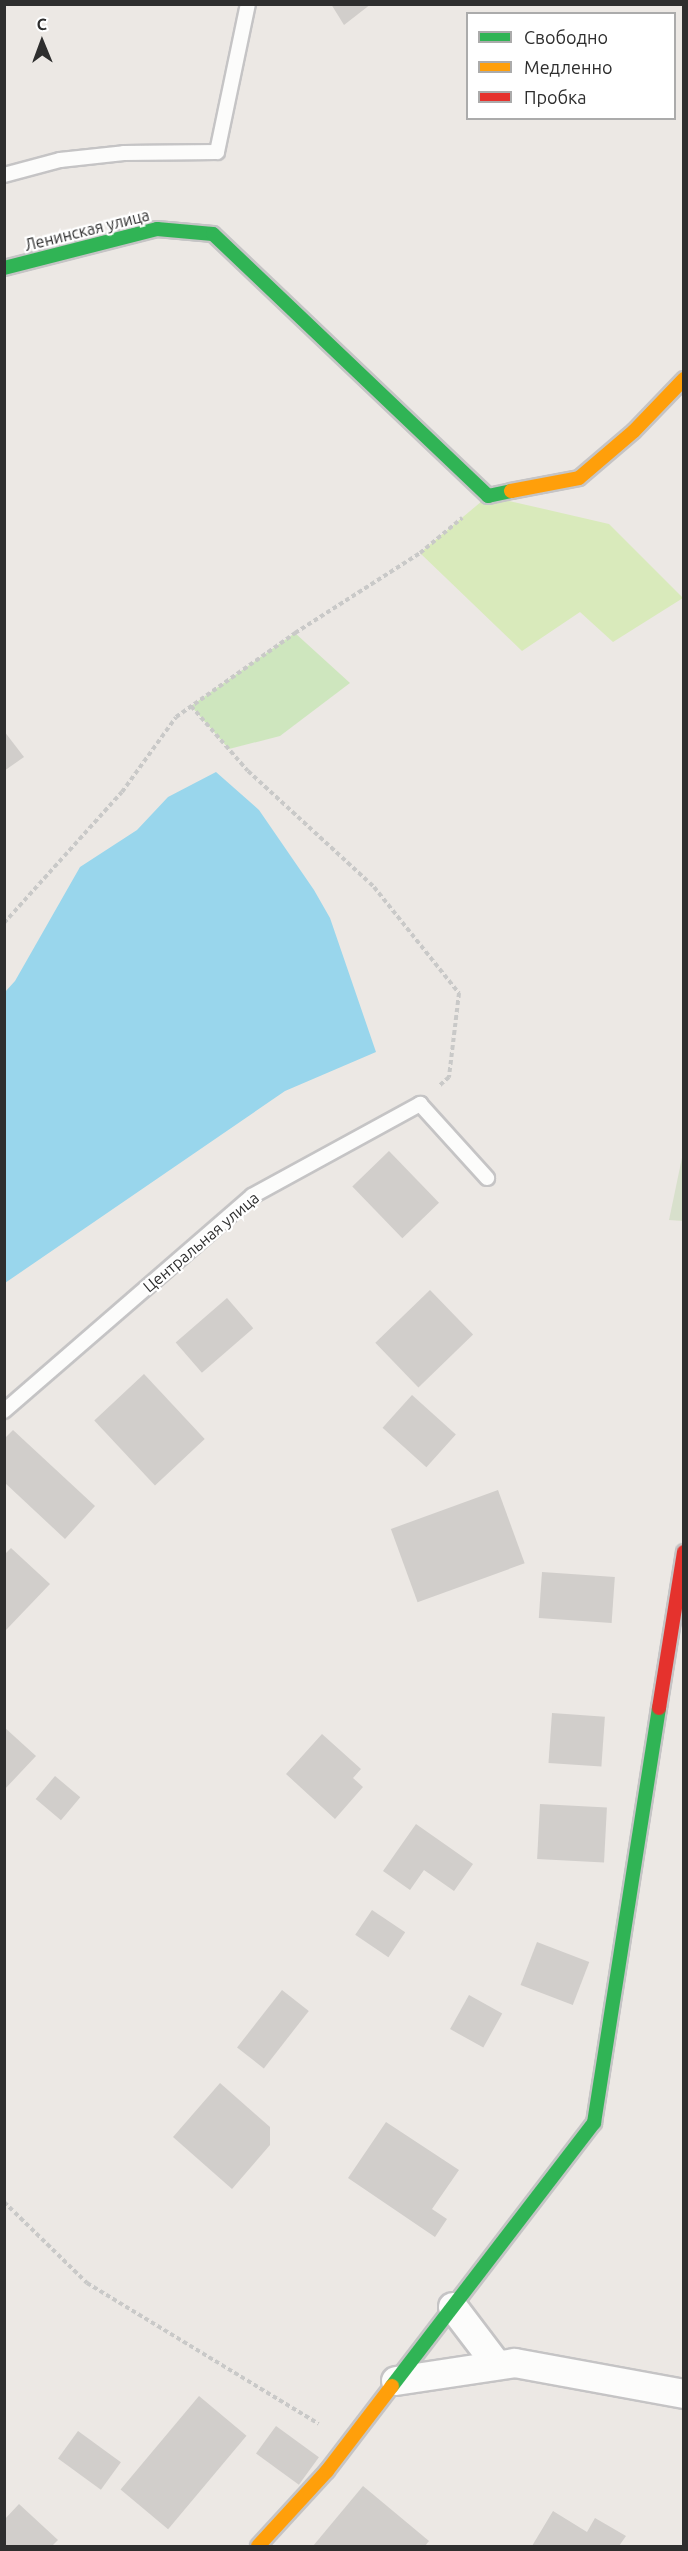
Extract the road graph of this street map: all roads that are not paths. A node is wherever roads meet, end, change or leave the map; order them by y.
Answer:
1 (248, 4) edge
2 (4, 175) edge
3 (4, 268) edge
4 (684, 379) edge
5 (487, 1178) dead end
6 (4, 1411) edge
7 (684, 1552) edge
8 (453, 2307) junction
9 (497, 2365) junction
10 (396, 2381) junction
11 (684, 2394) edge
12 (258, 2547) edge

1 - 2 lane
3 - 4 street, Ленинская улица
5 - 6 lane, Центральная улица
7 - 8 street
8 - 9 street
8 - 10 street
9 - 10 street
9 - 11 street
10 - 12 street

